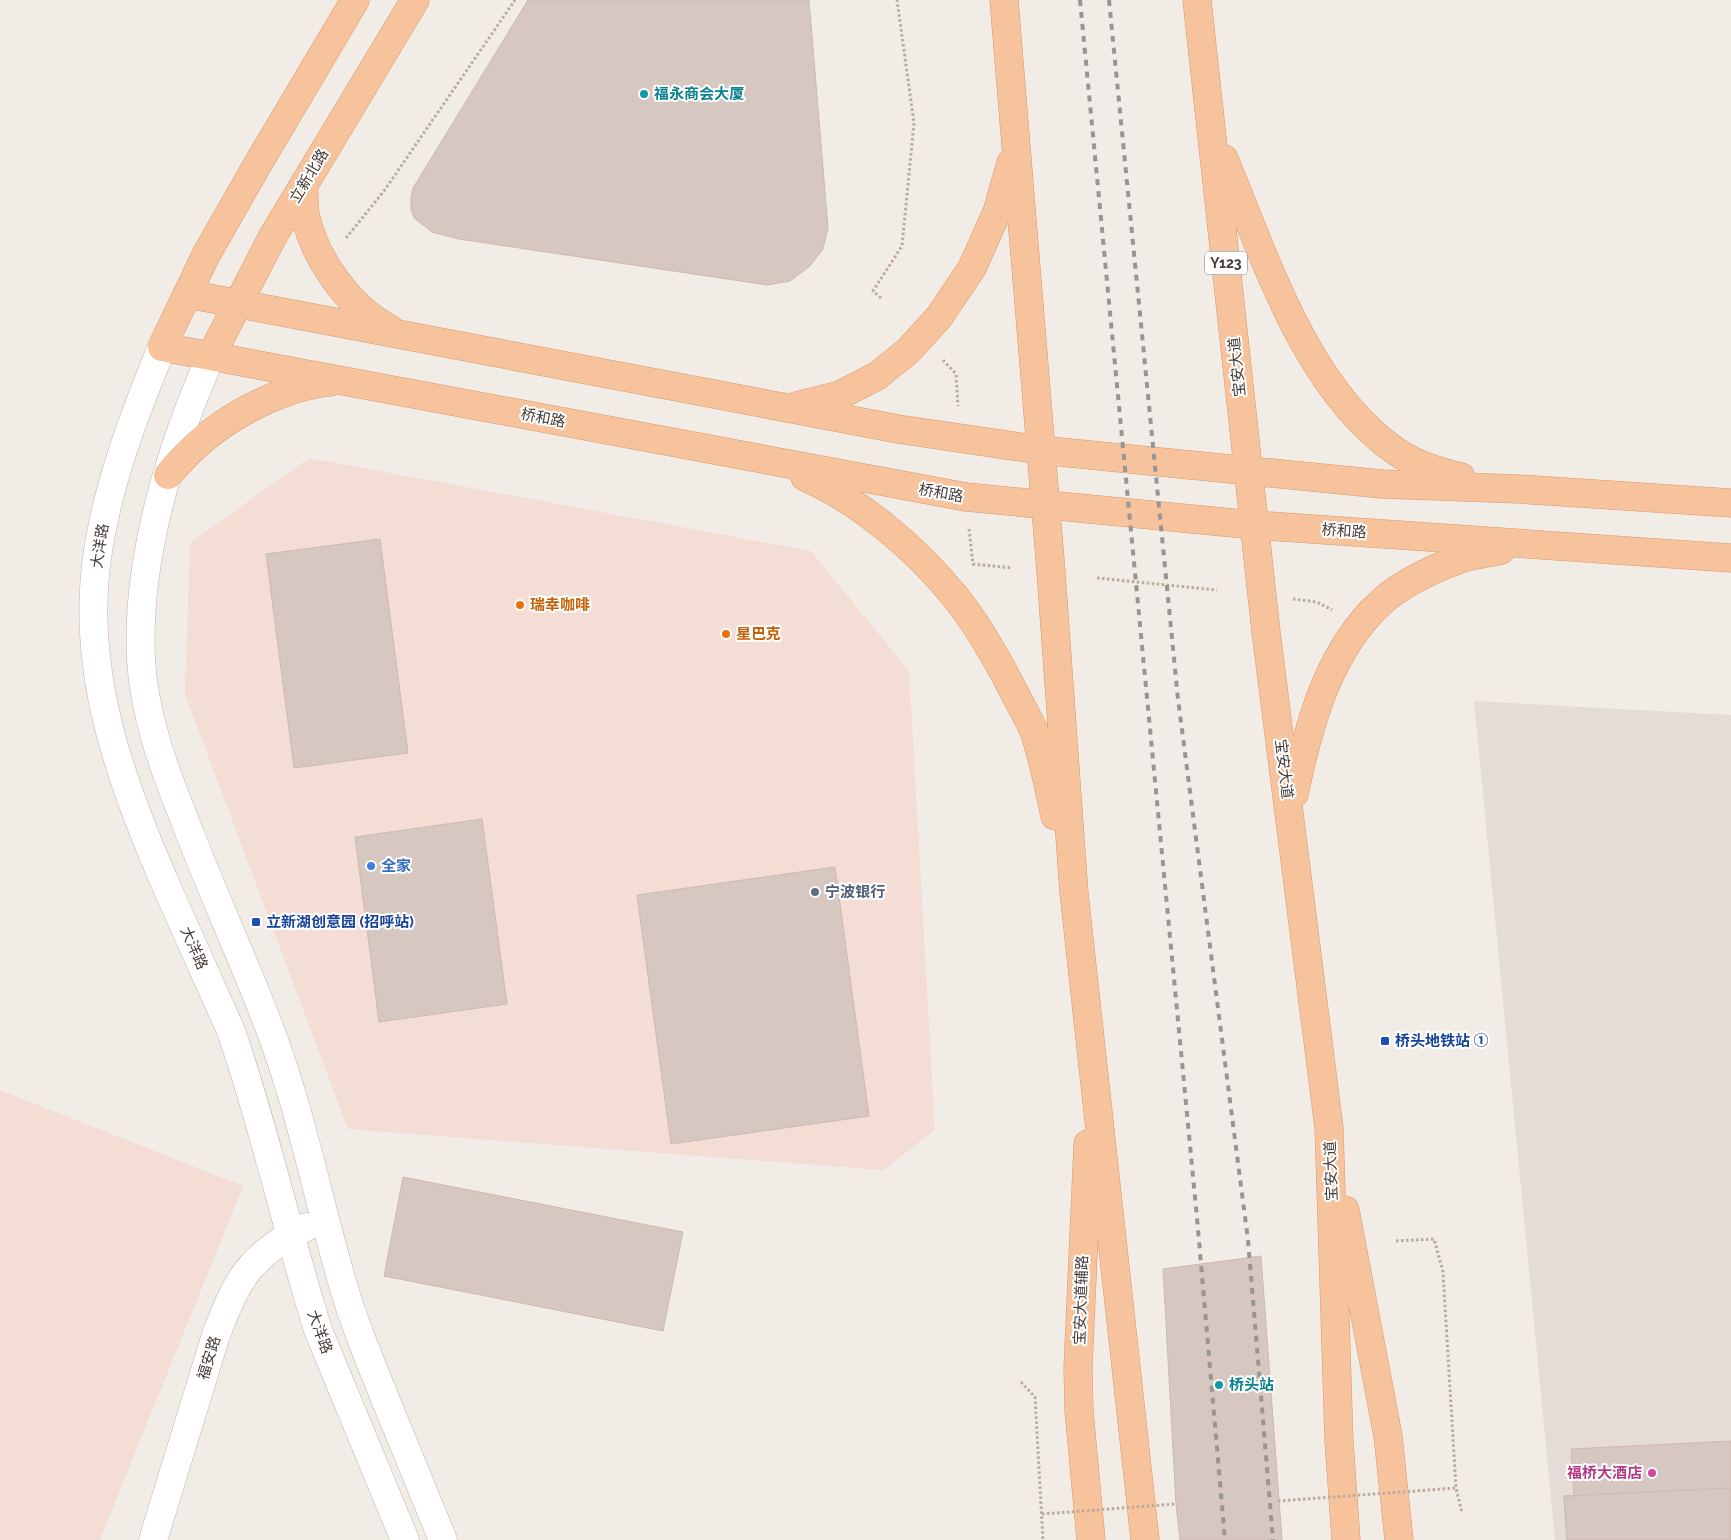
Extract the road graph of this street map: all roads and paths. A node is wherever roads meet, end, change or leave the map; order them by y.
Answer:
1 (355, 0) edge
2 (415, 0) edge
3 (515, 0) edge
4 (897, 0) edge
5 (994, 0) edge
6 (1004, 0) edge
7 (1197, 0) edge
8 (1206, 0) edge
9 (1204, 54) junction
10 (1008, 58) junction
11 (1212, 129) junction
12 (1016, 147) junction
13 (304, 184) junction
14 (326, 264) junction
15 (187, 294) junction
16 (881, 298) dead end
17 (237, 304) junction
18 (400, 335) junction
19 (162, 347) junction
20 (211, 356) junction
21 (938, 356) dead end
22 (347, 381) junction
23 (787, 408) junction
24 (958, 408) dead end
25 (1040, 450) junction
26 (769, 462) junction
27 (1248, 471) junction
28 (168, 474) junction
29 (1518, 489) junction
30 (1731, 503) edge
31 (1045, 506) junction
32 (969, 525) dead end
33 (1254, 525) junction
34 (1533, 543) junction
35 (1731, 558) edge
36 (1012, 568) dead end
37 (1097, 578) dead end
38 (1217, 590) dead end
39 (1289, 598) dead end
40 (1340, 613) dead end
41 (1289, 815) junction
42 (1074, 893) junction
43 (1092, 1060) junction
44 (1329, 1128) junction
45 (325, 1218) junction
46 (291, 1235) junction
47 (1396, 1241) dead end
48 (1021, 1382) dead end
49 (1456, 1488) junction
50 (1278, 1501) dead end
51 (1176, 1504) dead end
52 (1462, 1513) dead end
53 (1042, 1514) junction
54 (153, 1540) edge
55 (405, 1540) edge
56 (444, 1540) edge
57 (1043, 1540) edge
58 (1091, 1540) edge
59 (1145, 1540) edge
60 (1346, 1540) edge
61 (1399, 1540) edge

1 - 15 main road
2 - 13 main road, 立新北路
3 - 14 path
4 - 16 path
5 - 10 main road
6 - 10 main road
7 - 9 main road, 宝安大道
8 - 9 main road, Y123
9 - 11 main road, 宝安大道 / Y123
10 - 12 main road
11 - 27 main road, 宝安大道 / Y123
11 - 29 main road
12 - 23 main road
12 - 25 main road
13 - 14 main road
13 - 17 main road, 立新北路
14 - 18 main road
15 - 17 main road
15 - 19 main road
17 - 18 main road
17 - 20 main road, 立新北路
18 - 23 main road
19 - 20 main road, 桥和路
19 - 46 street, 大洋路
20 - 22 main road, 桥和路
20 - 28 street
21 - 24 path
22 - 26 main road, 桥和路
22 - 28 main road
23 - 25 main road
25 - 27 main road
25 - 31 main road
26 - 31 main road, 桥和路
26 - 42 main road
27 - 29 main road
27 - 33 main road, 宝安大道 / Y123
28 - 45 street
29 - 30 main road
31 - 33 main road, 桥和路
31 - 42 main road
32 - 36 path
33 - 34 main road, 桥和路
33 - 41 main road, 宝安大道
34 - 35 main road, 桥和路
34 - 41 main road
37 - 38 path
39 - 40 path
41 - 44 main road, 宝安大道
42 - 43 main road
43 - 58 main road, 宝安大道辅路
43 - 59 main road
44 - 60 main road, 宝安大道
44 - 61 main road
45 - 46 street, 福安路
45 - 56 street
46 - 54 street, 福安路
46 - 55 street, 大洋路
47 - 49 path
48 - 53 path
49 - 50 path, bridge
49 - 52 path
51 - 53 path, bridge
53 - 57 path

